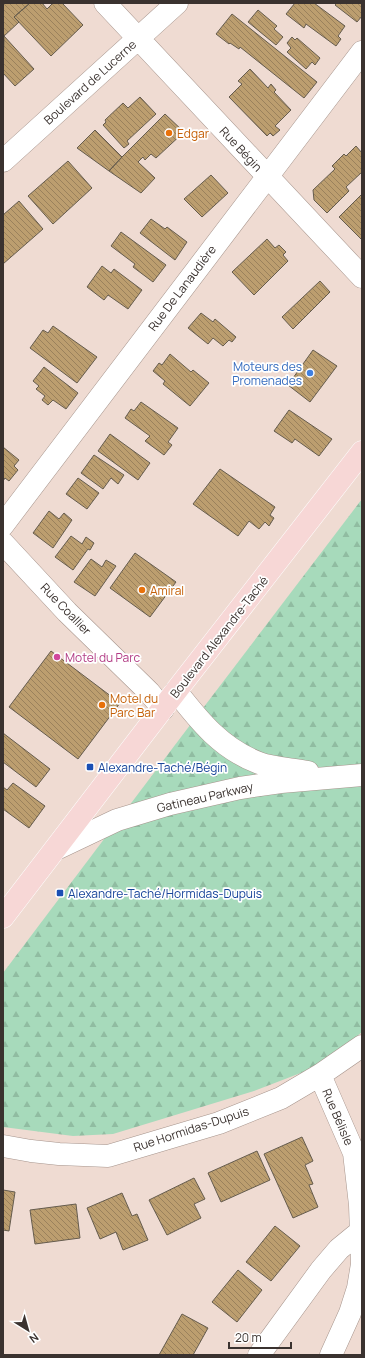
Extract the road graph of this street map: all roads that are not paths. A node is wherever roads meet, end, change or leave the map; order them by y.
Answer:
1 (105, 3) edge
2 (177, 3) edge
3 (138, 38) junction
4 (362, 52) edge
5 (3, 161) edge
6 (267, 176) junction
7 (362, 277) edge
8 (362, 452) edge
9 (3, 525) edge
10 (3, 543) edge
11 (176, 691) junction
12 (163, 709) junction
13 (362, 775) edge
14 (335, 777) junction
15 (56, 849) junction
16 (3, 917) edge
17 (362, 1046) edge
18 (320, 1075) junction
19 (3, 1146) edge
20 (361, 1231) junction
21 (259, 1355) edge
22 (331, 1355) edge

1 - 3 street, Rue Bégin
2 - 3 street, Boulevard de Lucerne
3 - 5 street, Boulevard de Lucerne
3 - 6 street, Rue Bégin
4 - 6 street, Rue De Lanaudière
6 - 7 street, Rue Bégin
6 - 9 street, Rue De Lanaudière
8 - 11 main road, Boulevard Alexandre-Taché
10 - 12 street, Rue Coallier
11 - 12 main road, Boulevard Alexandre-Taché
11 - 14 street
12 - 15 main road, Boulevard Alexandre-Taché
13 - 14 street, Gatineau Parkway
14 - 15 street, Gatineau Parkway
15 - 16 main road, Boulevard Alexandre-Taché
17 - 18 street, Rue Hormidas-Dupuis
18 - 19 street, Rue Hormidas-Dupuis
18 - 20 street, Rue Bélisle
20 - 21 street
20 - 22 street, Rue Bélisle

